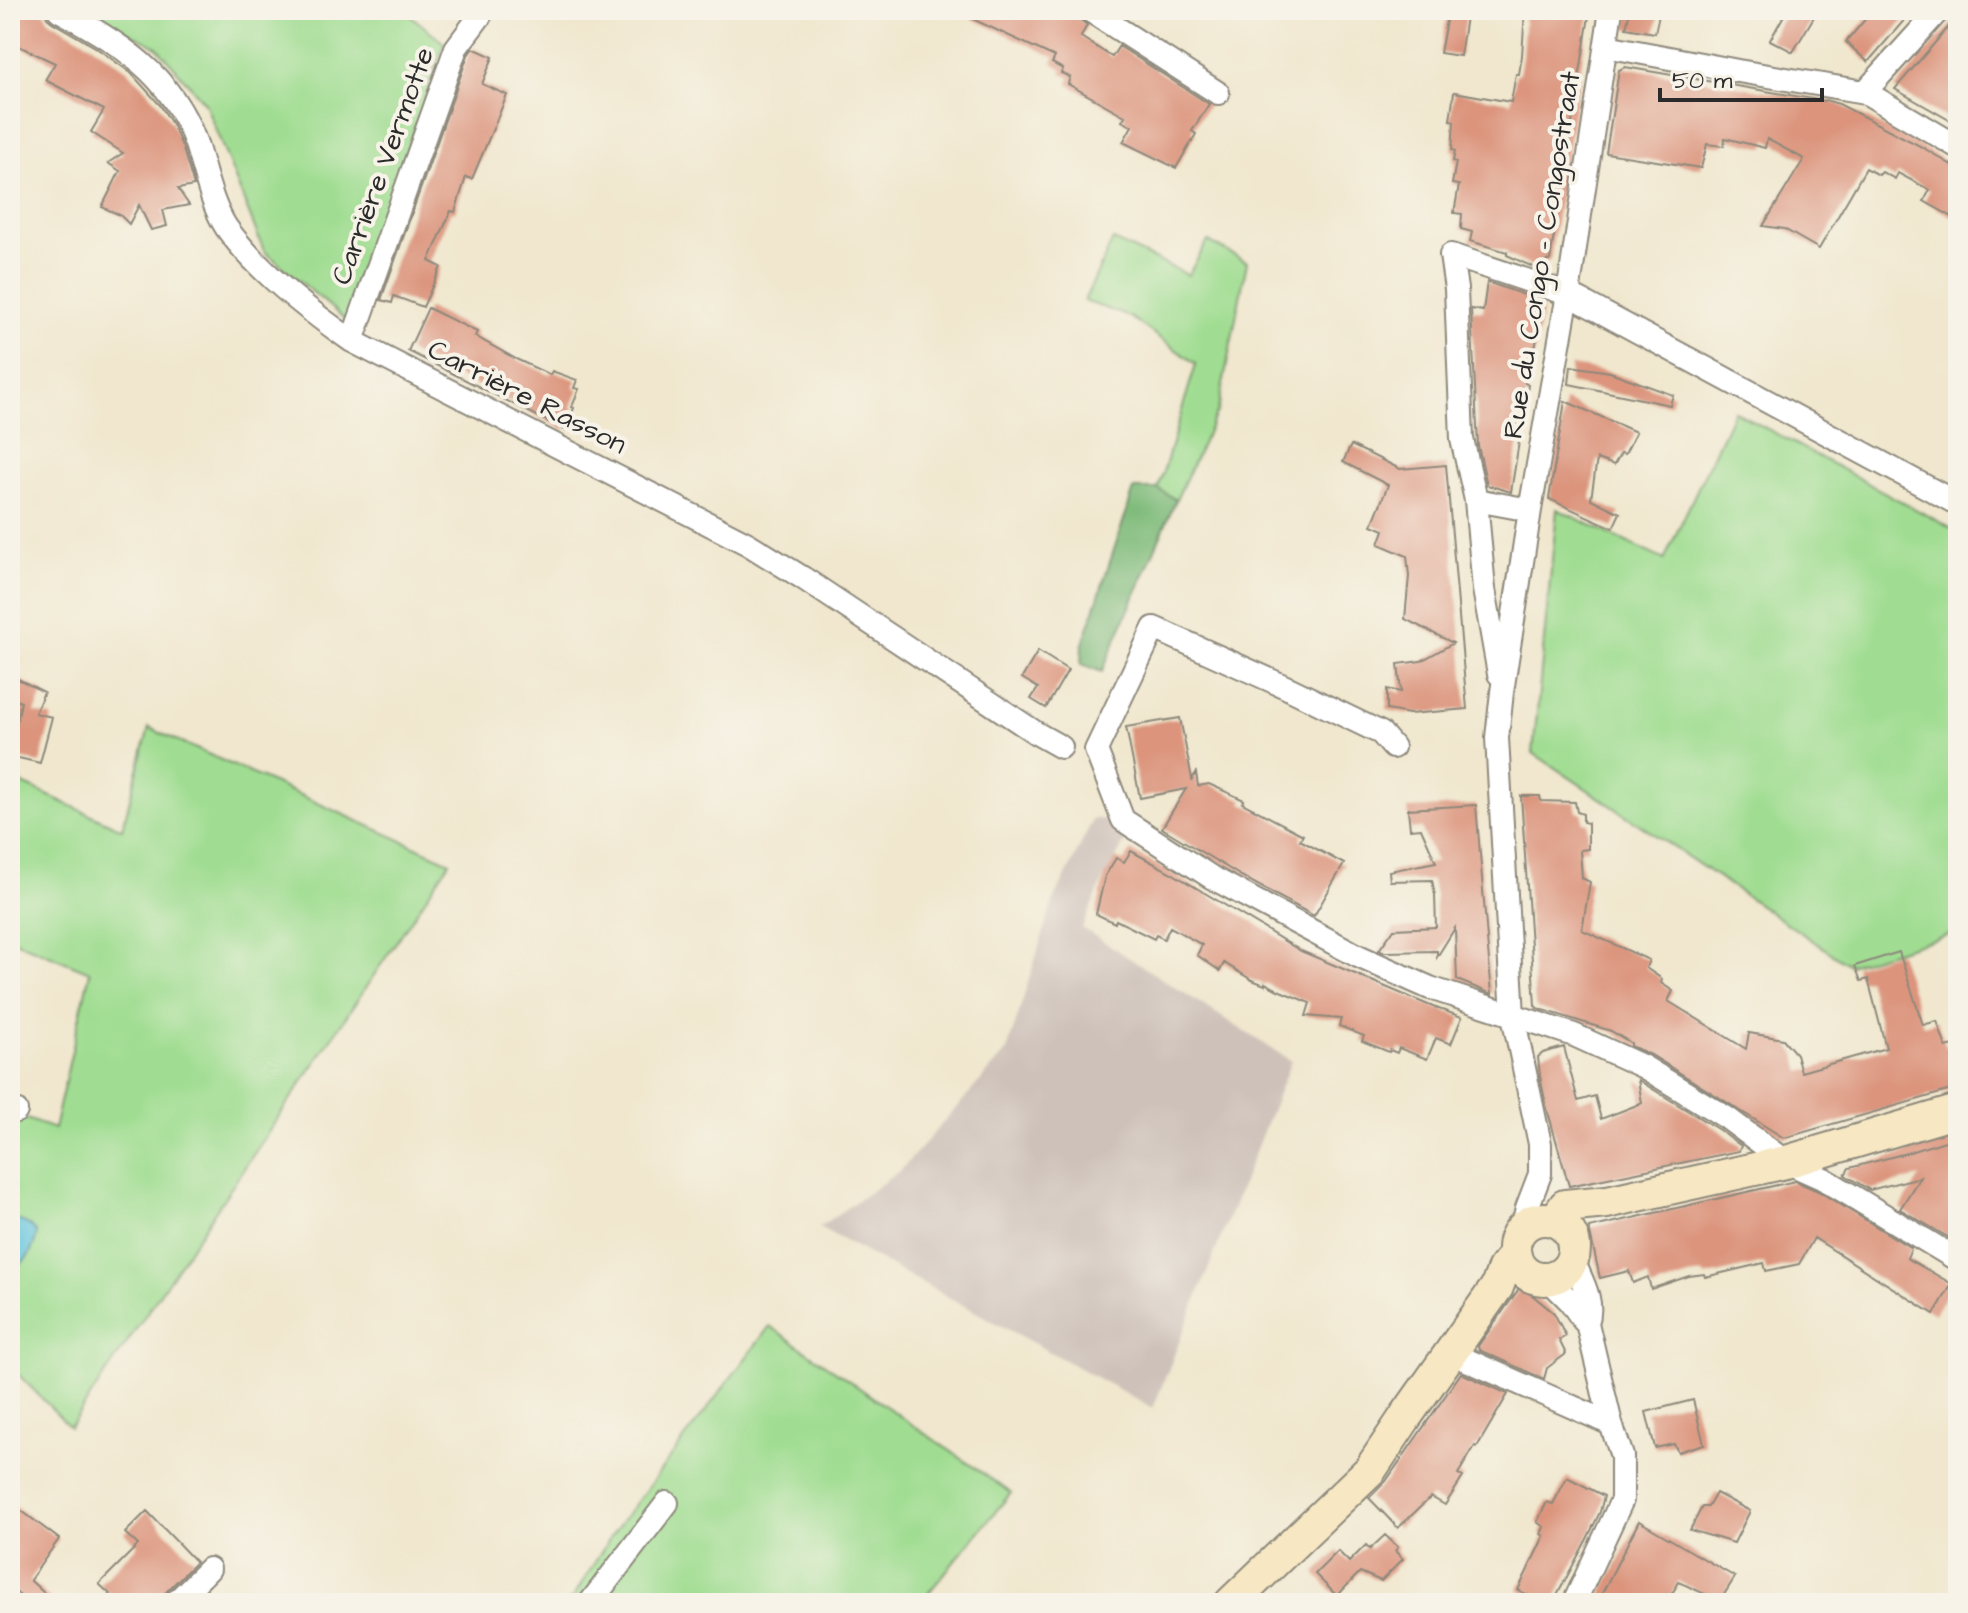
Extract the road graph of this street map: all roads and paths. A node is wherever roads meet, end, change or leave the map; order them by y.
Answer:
1 (59, 10) edge
2 (1089, 10) edge
3 (1611, 10) edge
4 (1939, 10) edge
5 (480, 16) dead end
6 (1606, 46) junction
7 (1865, 92) junction
8 (1218, 93) dead end
9 (1958, 147) edge
10 (1568, 294) junction
11 (352, 341) junction
12 (1476, 500) junction
13 (1958, 504) edge
14 (1530, 510) junction
15 (1502, 692) junction
16 (1061, 747) dead end
17 (1393, 747) dead end
18 (1513, 1016) junction
19 (1958, 1111) edge
20 (1786, 1162) junction
21 (1540, 1174) junction
22 (1545, 1246) junction
23 (1958, 1260) edge
24 (1587, 1323) junction
25 (1451, 1353) junction
26 (1611, 1424) junction
27 (667, 1503) dead end
28 (209, 1569) dead end
29 (175, 1603) edge
30 (590, 1603) edge
31 (1231, 1603) edge
32 (1574, 1603) edge

1 - 11 street, Carrière Rasson
2 - 8 street
3 - 6 street, Rue du Congo - Congostraat
4 - 7 street
5 - 11 street, Carrière Vermotte
6 - 7 street
6 - 10 street, Rue du Congo - Congostraat
7 - 9 street
10 - 12 street
10 - 13 street
10 - 14 street, Rue du Congo - Congostraat
11 - 16 street, Carrière Rasson
12 - 14 street
12 - 15 street
14 - 15 street, Rue du Congo - Congostraat
15 - 18 street
17 - 18 street
18 - 20 street
18 - 21 street
19 - 20 main road
20 - 22 main road
20 - 23 street
21 - 22 street
21 - 22 street
22 - 24 street
22 - 24 street
22 - 25 main road
24 - 26 street
25 - 26 street
25 - 31 main road
26 - 32 street
27 - 30 street
28 - 29 street

